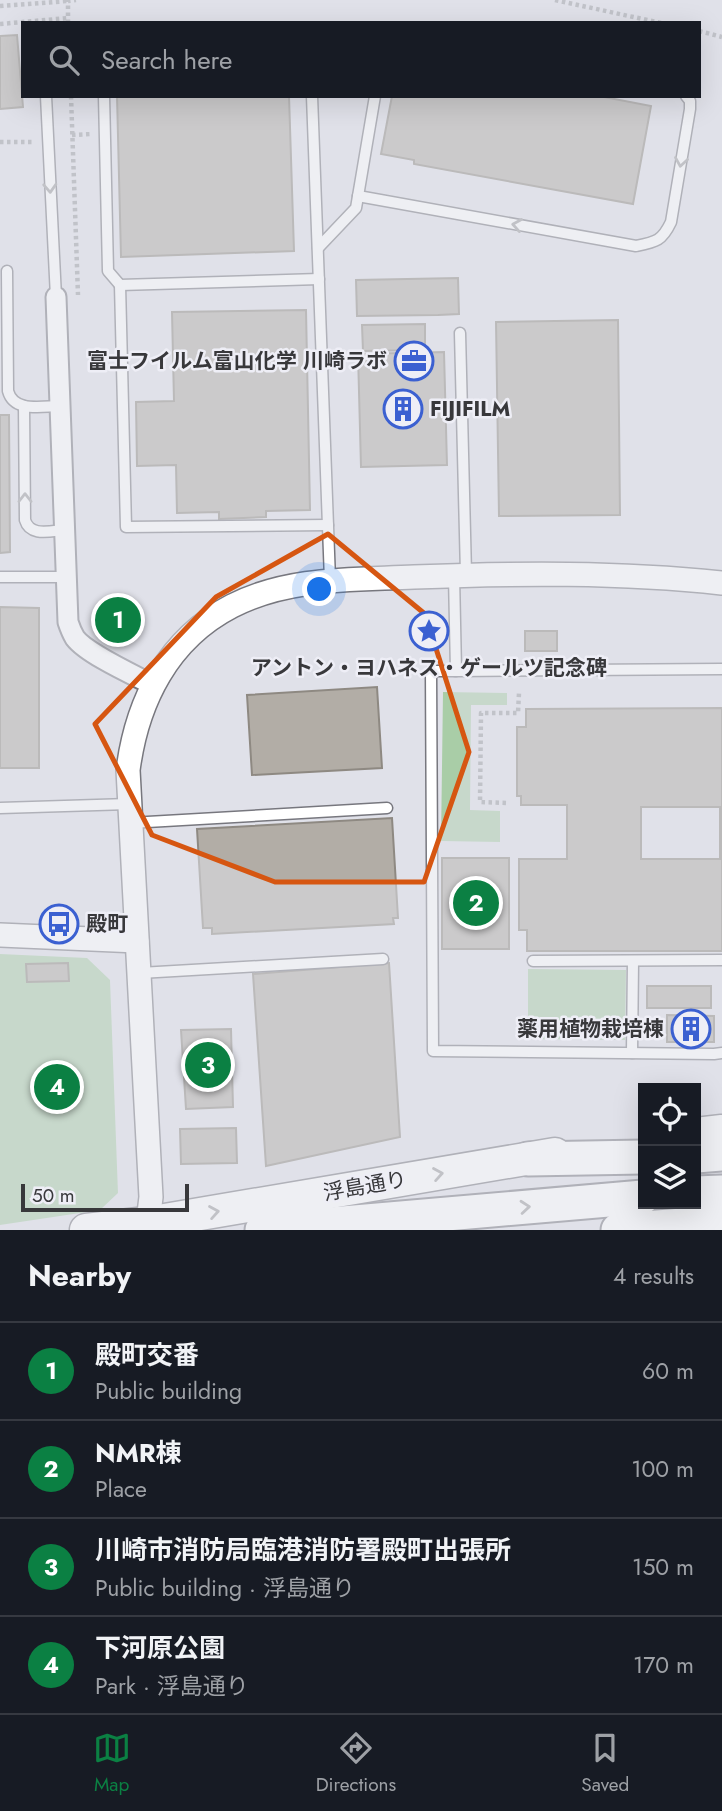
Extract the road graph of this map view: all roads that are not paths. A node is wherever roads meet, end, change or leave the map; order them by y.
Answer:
1 (46, 98) edge
2 (104, 98) edge
3 (312, 98) edge
4 (375, 98) edge
5 (688, 98) edge
6 (358, 196) junction
7 (317, 247) junction
8 (7, 271) dead end
9 (319, 279) junction
10 (120, 285) junction
11 (55, 297) joint
12 (460, 332) dead end
13 (24, 406) junction
14 (60, 406) junction
15 (328, 525) junction
16 (65, 530) junction
17 (460, 575) junction
18 (0, 577) edge
19 (66, 577) junction
20 (330, 581) junction
21 (722, 583) edge
22 (722, 669) edge
23 (456, 671) junction
24 (153, 685) junction
25 (0, 808) edge
26 (387, 808) dead end
27 (130, 814) junction
28 (0, 935) edge
29 (136, 940) junction
30 (383, 959) dead end
31 (722, 960) edge
32 (533, 961) dead end
33 (633, 961) junction
34 (139, 973) junction
35 (632, 1053) junction
36 (722, 1053) edge
37 (722, 1131) edge
38 (701, 1133) edge
39 (638, 1141) edge
40 (722, 1154) edge
41 (701, 1156) edge
42 (638, 1157) edge
43 (528, 1158) junction
44 (722, 1192) edge
45 (701, 1193) edge
46 (638, 1197) edge
47 (722, 1222) edge
48 (147, 1227) edge
49 (86, 1230) edge
50 (261, 1230) edge
51 (618, 1230) edge

1 -> 11 lane
2 - 10 lane
3 - 7 lane
4 - 6 lane
5 -> 6 lane
6 - 7 lane
7 - 9 lane
8 - 13 lane
9 - 10 lane
9 - 15 lane
10 - 15 lane
11 - 14 street
12 - 17 lane
13 - 14 lane
16 -> 13 lane
14 - 16 street
15 - 20 lane
16 - 19 street
17 - 20 street
17 - 21 street
17 - 23 lane
18 - 19 lane
19 - 24 street
20 - 24 street
22 - 23 lane
23 - 35 lane
24 - 27 street
25 - 27 lane
26 - 27 lane
27 - 29 street
28 - 29 street
29 - 34 street
30 - 34 lane
31 - 33 lane
32 - 33 lane
33 - 35 lane
34 - 48 street
35 - 36 lane
37 - 38 highway
39 - 43 highway, 浮島通り
40 - 41 highway
42 - 43 highway
48 -> 43 highway, 浮島通り
44 - 45 highway
50 -> 46 highway
47 - 51 highway
48 - 49 highway, 浮島通り

